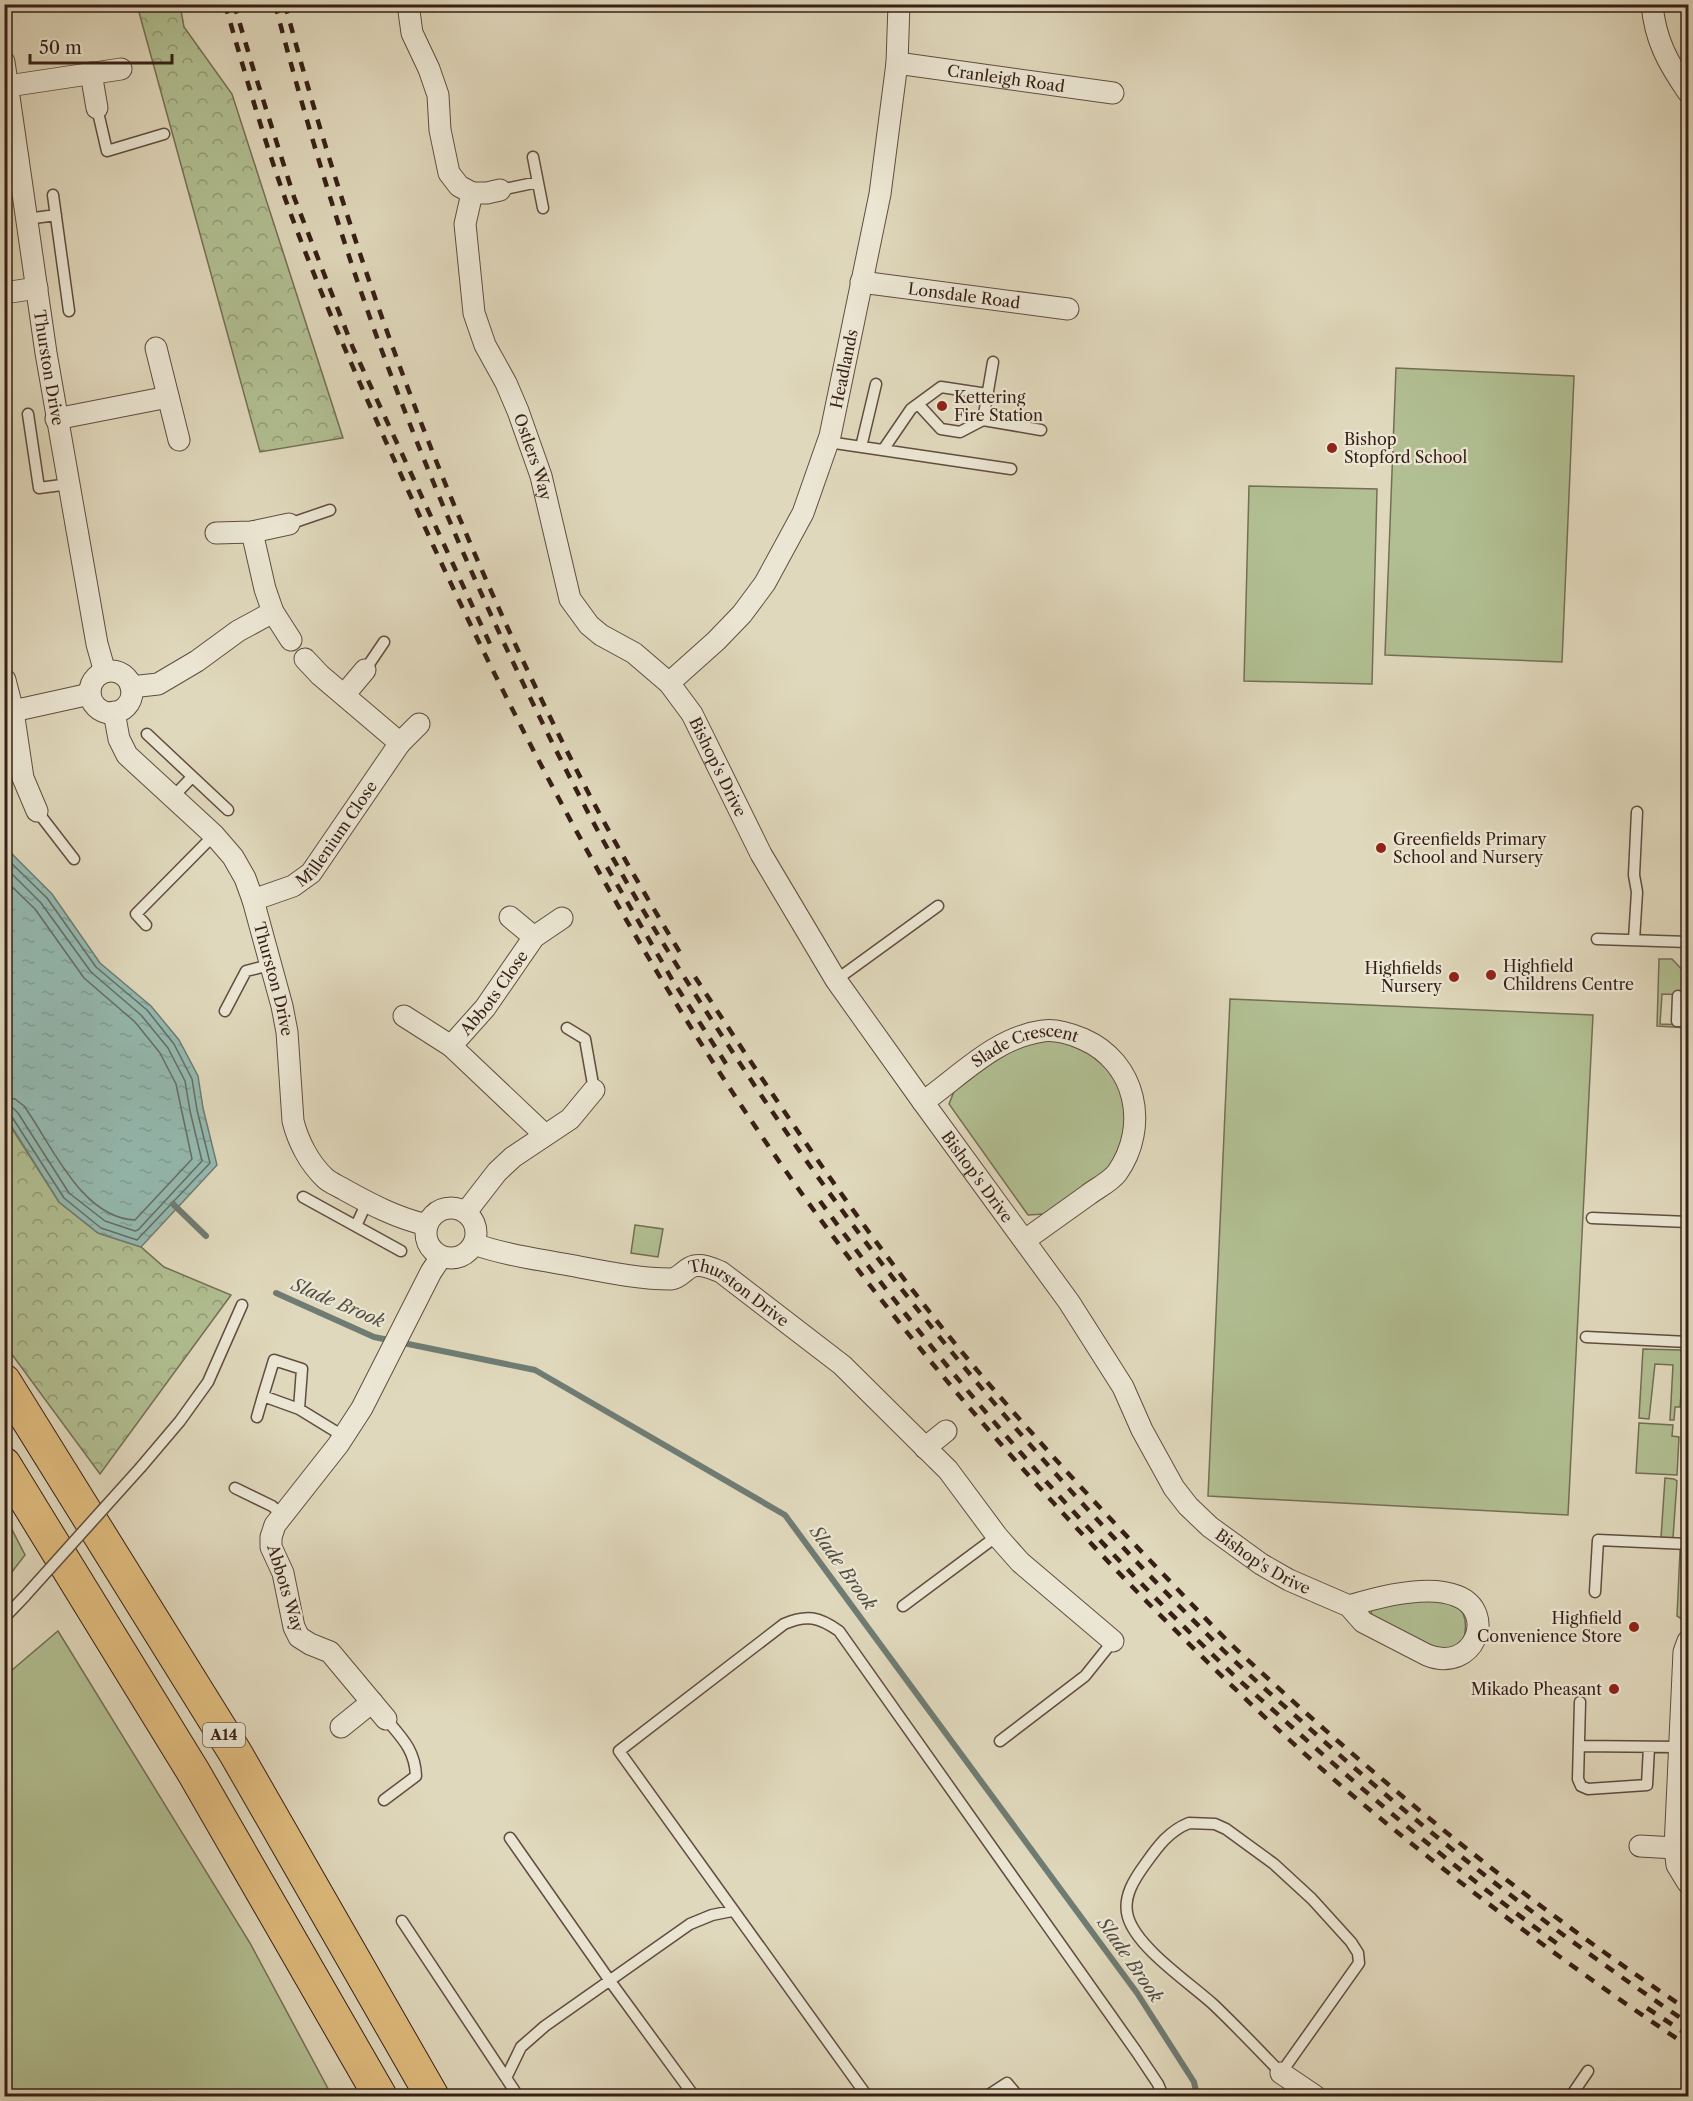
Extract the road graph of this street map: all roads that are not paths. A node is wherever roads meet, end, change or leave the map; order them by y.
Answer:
1 (408, 4) edge
2 (899, 4) edge
3 (1652, 4) edge
4 (4, 62) edge
5 (897, 63) junction
6 (122, 69) dead end
7 (91, 74) junction
8 (8, 86) junction
9 (1689, 92) edge
10 (1113, 93) dead end
11 (97, 108) joint
12 (164, 134) dead end
13 (11, 155) edge
14 (533, 157) dead end
15 (538, 182) junction
16 (500, 190) joint
17 (472, 193) junction
18 (53, 195) dead end
19 (543, 208) dead end
20 (56, 215) junction
21 (27, 219) junction
22 (861, 282) junction
23 (37, 288) junction
24 (4, 293) edge
25 (1068, 309) dead end
26 (69, 311) dead end
27 (156, 348) dead end
28 (993, 362) dead end
29 (876, 384) dead end
30 (987, 394) junction
31 (168, 397) junction
32 (918, 404) junction
33 (28, 414) dead end
34 (56, 419) junction
35 (983, 420) junction
36 (1041, 430) dead end
37 (179, 440) dead end
38 (828, 442) junction
39 (861, 447) junction
40 (883, 450) junction
41 (1011, 469) dead end
42 (69, 484) junction
43 (330, 510) dead end
44 (289, 524) joint
45 (252, 532) junction
46 (216, 533) dead end
47 (273, 612) junction
48 (291, 640) dead end
49 (384, 642) dead end
50 (304, 659) dead end
51 (365, 670) joint
52 (105, 672) junction
53 (5, 679) edge
54 (669, 683) junction
55 (131, 687) junction
56 (90, 694) junction
57 (344, 695) junction
58 (13, 711) junction
59 (114, 712) junction
60 (419, 724) dead end
61 (147, 734) dead end
62 (400, 744) junction
63 (192, 777) junction
64 (172, 798) junction
65 (228, 810) dead end
66 (37, 811) joint
67 (1637, 812) dead end
68 (214, 835) junction
69 (74, 859) dead end
70 (253, 900) junction
71 (938, 906) dead end
72 (510, 917) dead end
73 (562, 918) dead end
74 (146, 925) dead end
75 (534, 937) junction
76 (1597, 939) dead end
77 (1634, 940) junction
78 (1689, 942) edge
79 (270, 965) junction
80 (836, 980) junction
81 (1678, 996) dead end
82 (225, 1011) dead end
83 (404, 1017) dead end
84 (1689, 1022) edge
85 (567, 1028) dead end
86 (451, 1046) junction
87 (594, 1090) joint
88 (923, 1102) junction
89 (545, 1135) junction
90 (303, 1197) dead end
91 (367, 1202) junction
92 (466, 1212) junction
93 (1592, 1218) dead end
94 (1689, 1222) edge
95 (427, 1225) junction
96 (356, 1226) junction
97 (1025, 1240) junction
98 (474, 1244) junction
99 (401, 1251) dead end
100 (441, 1257) junction
101 (242, 1305) dead end
102 (1586, 1336) dead end
103 (1689, 1342) edge
104 (4, 1381) edge
105 (263, 1396) junction
106 (299, 1409) junction
107 (257, 1417) dead end
108 (946, 1431) dead end
109 (343, 1436) junction
110 (925, 1448) junction
111 (4, 1464) edge
112 (235, 1488) dead end
113 (283, 1515) junction
114 (997, 1536) junction
115 (1689, 1544) edge
116 (1596, 1592) dead end
117 (903, 1606) dead end
118 (1349, 1606) junction
119 (4, 1618) edge
120 (1113, 1641) joint
121 (1689, 1641) edge
122 (372, 1702) junction
123 (1580, 1702) dead end
124 (386, 1719) joint
125 (341, 1727) dead end
126 (1000, 1741) dead end
127 (1579, 1746) junction
128 (1649, 1747) junction
129 (1678, 1748) junction
130 (384, 1800) dead end
131 (510, 1838) dead end
132 (1640, 1846) dead end
133 (1675, 1848) junction
134 (1689, 1883) edge
135 (732, 1911) junction
136 (402, 1921) dead end
137 (610, 1981) junction
138 (1588, 2071) dead end
139 (1281, 2073) junction
140 (506, 2078) junction
141 (380, 2097) edge
142 (432, 2097) edge
143 (518, 2097) edge
144 (694, 2097) edge
145 (867, 2097) edge
146 (987, 2097) edge
147 (1018, 2097) edge
148 (1163, 2097) edge
149 (1315, 2097) edge
150 (1571, 2097) edge

1 - 17 street
2 - 5 street, Headlands
3 - 9 street
4 - 8 street, Thurston Drive
5 - 10 street, Cranleigh Road
5 - 22 street, Headlands
6 - 7 street
7 - 8 street
7 - 11 street
8 - 13 street, Thurston Drive
11 - 12 lane
13 - 21 street, Thurston Drive
14 - 15 lane
15 - 16 lane
15 - 19 lane
16 - 17 street
17 - 54 street, Ostlers Way
18 - 20 lane
20 - 21 lane
20 - 26 lane
21 - 23 street, Thurston Drive
22 - 25 street, Lonsdale Road
22 - 38 street, Headlands
23 - 24 street
23 - 34 street, Thurston Drive
27 - 31 street
28 - 30 lane
29 - 39 lane
30 - 32 lane
30 - 35 lane
31 - 34 street
31 - 37 street
32 - 35 lane
32 - 40 lane
33 - 42 lane
34 - 42 street, Thurston Drive
35 - 36 lane
38 - 39 lane
38 - 54 street, Headlands
39 - 40 lane
40 - 41 lane
42 - 52 street, Thurston Drive
43 - 44 lane
44 - 45 street
45 - 46 street
45 - 47 street
47 - 48 street
47 - 55 street
49 - 51 lane
50 - 57 street
51 - 57 street
52 - 55 street
52 - 56 street
53 - 58 street
54 - 80 street, Bishop's Drive
55 - 59 street
56 - 58 street
56 - 59 street
57 - 62 street
58 - 66 street
59 - 64 street, Thurston Drive
60 - 62 street, Millenium Close
61 - 63 lane
62 - 70 street, Millenium Close
63 - 64 lane
63 - 65 lane
64 - 68 street, Thurston Drive
66 - 69 lane
67 - 77 lane
68 - 70 street, Thurston Drive
68 - 74 lane
70 - 79 street, Thurston Drive
71 - 80 lane
72 - 75 street, Abbots Close
73 - 75 street, Abbots Close
75 - 86 street, Abbots Close
76 - 77 lane
77 - 78 lane
79 - 82 lane
79 - 91 street, Thurston Drive
80 - 88 street, Bishop's Drive
81 - 84 lane
83 - 86 street, Abbots Close
85 - 87 lane
86 - 89 street, Abbots Close
87 - 89 street
88 - 97 street, Bishop's Drive
88 - 97 street, Slade Crescent
89 - 92 street
90 - 96 lane
91 - 95 street, Thurston Drive
91 - 96 lane
92 - 95 street
92 - 98 street
93 - 94 lane
95 - 100 street
96 - 99 lane
97 - 118 street, Bishop's Drive
98 - 100 street
98 - 110 street, Thurston Drive
100 - 109 street, Abbots Way
101 - 119 lane, bridge
102 - 103 lane
104 - 142 highway, A14
105 - 106 lane
105 - 106 lane
105 - 107 lane
106 - 109 lane
108 - 110 street
109 - 113 street, Abbots Way
110 - 114 street, Thurston Drive
111 - 141 highway, A14
112 - 113 lane
113 - 122 street, Abbots Way
114 - 117 lane
114 - 120 street, Thurston Drive
115 - 116 lane
118 - 118 street, Bishop's Drive
120 - 126 lane
121 - 129 street
122 - 124 street, Abbots Way
122 - 125 street
123 - 127 lane
124 - 130 lane, Abbots Way
127 - 128 lane
127 - 128 lane
128 - 129 lane
129 - 133 street
131 - 137 lane
132 - 133 street
133 - 134 street
135 - 137 lane
135 - 145 lane
135 - 148 lane
136 - 140 lane
137 - 140 lane
137 - 144 lane
138 - 150 lane
139 - 139 lane
139 - 149 street
140 - 143 lane
146 - 147 lane

